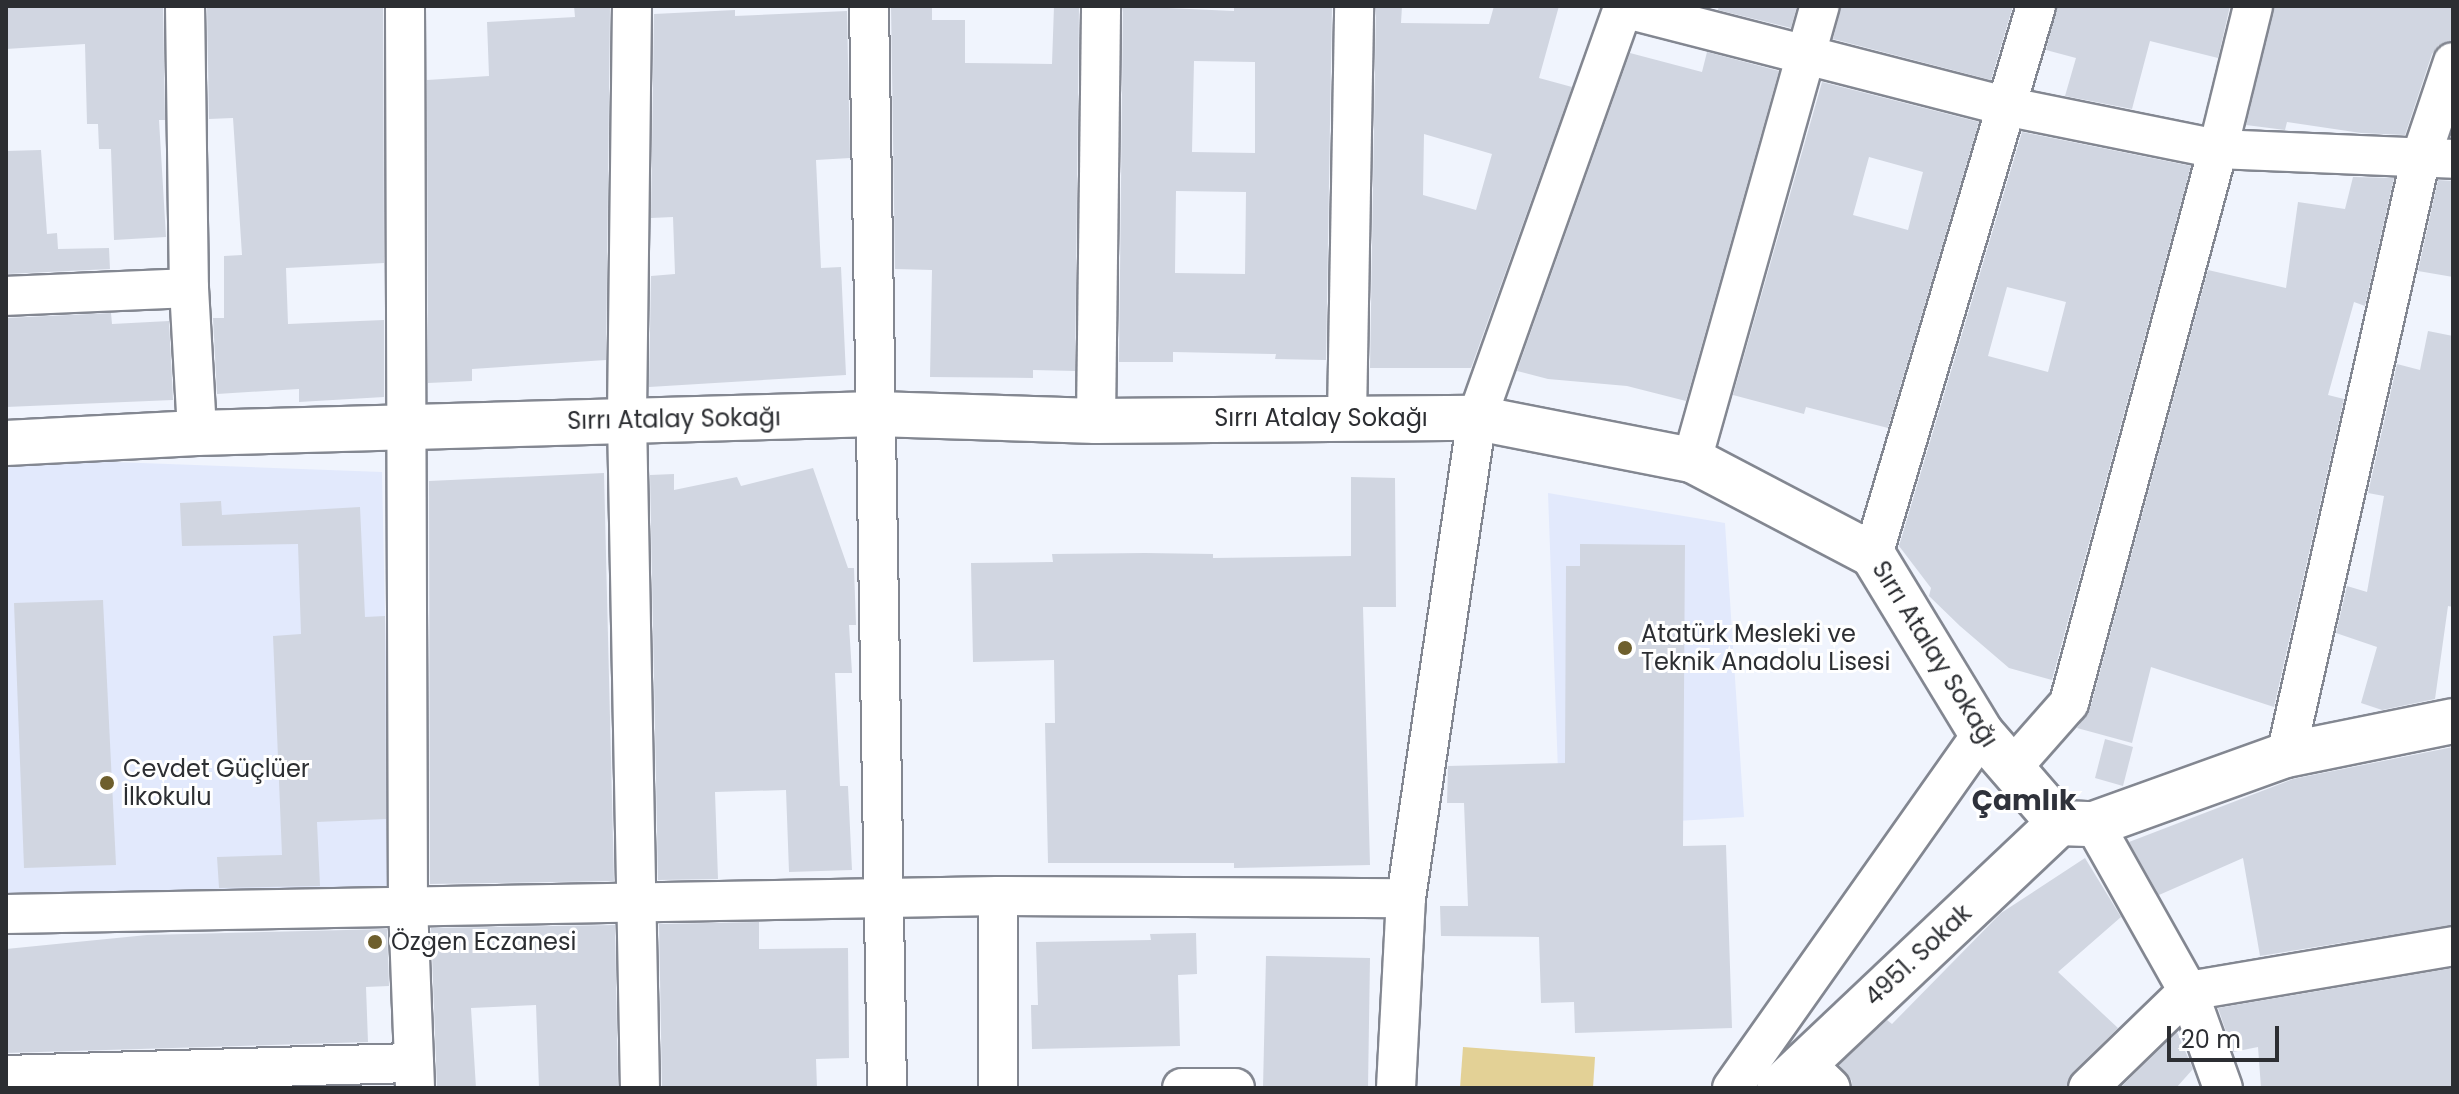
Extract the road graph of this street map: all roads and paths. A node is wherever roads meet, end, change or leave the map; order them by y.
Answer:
1 (185, 6) edge
2 (405, 6) edge
3 (632, 6) edge
4 (869, 6) edge
5 (1101, 6) edge
6 (1354, 6) edge
7 (1820, 6) edge
8 (2036, 6) edge
9 (2253, 6) edge
10 (1623, 7) edge
11 (1806, 55) junction
12 (2453, 62) edge
13 (2009, 107) junction
14 (2218, 149) junction
15 (2437, 158) edge
16 (189, 288) junction
17 (6, 296) edge
18 (876, 414) junction
19 (1347, 417) junction
20 (1477, 418) junction
21 (627, 419) junction
22 (1096, 421) junction
23 (409, 427) junction
24 (197, 433) junction
25 (6, 443) edge
26 (1692, 460) junction
27 (1873, 555) junction
28 (2453, 721) edge
29 (1982, 734) junction
30 (2286, 755) junction
31 (2010, 770) junction
32 (2076, 824) junction
33 (998, 896) junction
34 (1406, 898) junction
35 (885, 899) junction
36 (638, 901) junction
37 (408, 905) junction
38 (6, 914) edge
39 (2453, 946) edge
40 (2188, 991) junction
41 (6, 1075) edge
42 (415, 1075) edge
43 (1805, 1079) edge
44 (640, 1088) edge
45 (887, 1088) edge
46 (998, 1088) edge
47 (1182, 1088) edge
48 (1235, 1088) edge
49 (1396, 1088) edge
50 (1732, 1088) edge
51 (2088, 1088) edge
52 (2223, 1088) edge

1 - 16 street
2 - 23 street
3 - 21 street
4 - 18 street
5 - 22 street
6 - 19 street
7 - 11 street
8 - 13 street
9 - 14 street
10 - 11 street
10 - 20 street
11 - 13 street
11 - 26 street
12 - 15 street
13 - 14 street
13 - 27 street
14 - 15 street
14 - 31 street
15 - 30 street
16 - 17 street
16 - 24 street
18 - 21 main road, Sırrı Atalay Sokağı
18 - 22 main road, Sırrı Atalay Sokağı
18 - 35 street
19 - 20 main road, Sırrı Atalay Sokağı
19 - 22 main road, Sırrı Atalay Sokağı
20 - 26 main road, Sırrı Atalay Sokağı
20 - 34 street
21 - 23 main road, Sırrı Atalay Sokağı
21 - 36 street
23 - 24 main road, Sırrı Atalay Sokağı
23 - 37 street
24 - 25 main road, Sırrı Atalay Sokağı
26 - 27 main road, Sırrı Atalay Sokağı
27 - 29 main road, Sırrı Atalay Sokağı
28 - 30 main road
29 - 31 main road, Sırrı Atalay Sokağı
29 - 50 street
30 - 32 main road
31 - 32 main road, Sırrı Atalay Sokağı
32 - 40 street
32 - 43 main road, 4951. Sokak
33 - 34 street
33 - 35 street
33 - 46 street
34 - 49 street
35 - 36 street
35 - 45 street
36 - 37 street
36 - 44 street
37 - 38 street
37 - 42 street
39 - 40 street
40 - 51 street
40 - 52 street
41 - 42 street
47 - 48 street

